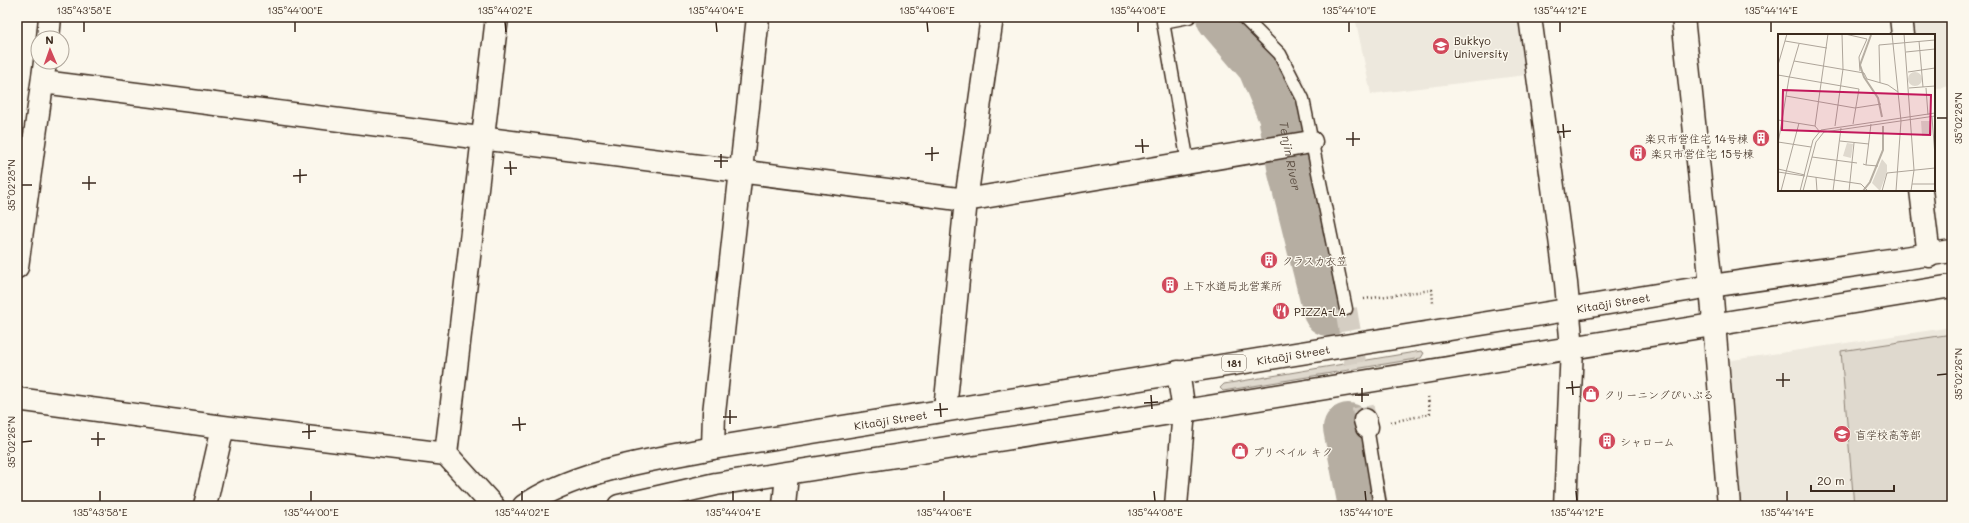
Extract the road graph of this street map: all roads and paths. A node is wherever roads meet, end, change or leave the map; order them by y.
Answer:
1 (50, 17) edge
2 (497, 17) edge
3 (758, 17) edge
4 (992, 17) edge
5 (1189, 17) edge
6 (1244, 17) edge
7 (1530, 17) edge
8 (1683, 17) edge
9 (1901, 17) edge
10 (49, 30) edge
11 (1903, 34) edge
12 (44, 72) edge
13 (483, 139) junction
14 (1303, 143) junction
15 (1188, 163) junction
16 (741, 172) junction
17 (1921, 191) edge
18 (966, 200) junction
19 (1952, 251) edge
20 (1929, 256) junction
21 (17, 267) edge
22 (1711, 286) junction
23 (1952, 286) edge
24 (1434, 303) dead end
25 (1345, 306) joint
26 (1569, 308) junction
27 (1714, 324) junction
28 (1572, 348) junction
29 (1178, 372) junction
30 (1428, 398) dead end
31 (17, 399) edge
32 (945, 410) junction
33 (1184, 411) junction
34 (1366, 423) joint
35 (223, 427) junction
36 (713, 448) junction
37 (446, 454) junction
38 (787, 474) junction
39 (205, 506) edge
40 (492, 506) edge
41 (524, 506) edge
42 (619, 506) edge
43 (784, 506) edge
44 (1176, 506) edge
45 (1380, 506) edge
46 (1565, 506) edge
47 (1729, 506) edge

1 - 10 street
2 - 13 street
3 - 16 street
4 - 18 street
5 - 15 lane
6 - 14 lane
7 - 26 street
8 - 22 street
9 - 11 street
12 - 13 street
12 - 21 street
13 - 16 street
13 - 37 street
14 - 15 street
14 - 25 lane
15 - 18 street
16 - 18 street
16 - 36 street
17 - 20 street
18 - 32 street
19 - 20 street, Kitaōji Street / 181
20 - 22 street, Kitaōji Street / 181
22 - 26 street, Kitaōji Street / 181
22 - 27 street
23 - 27 street
24 - 25 path
26 - 28 street
26 - 29 street, Kitaōji Street / 181
27 - 28 street
27 - 47 street
28 - 33 street
28 - 46 street
29 - 32 street, Kitaōji Street / 181
29 - 33 street
30 - 34 path
31 - 35 street
32 - 36 street, Kitaōji Street / 181
33 - 38 street
33 - 44 street
34 - 45 lane
35 - 37 street
35 - 39 street
36 - 41 street, Kitaōji Street / 181
37 - 40 street
38 - 42 street
38 - 43 street

